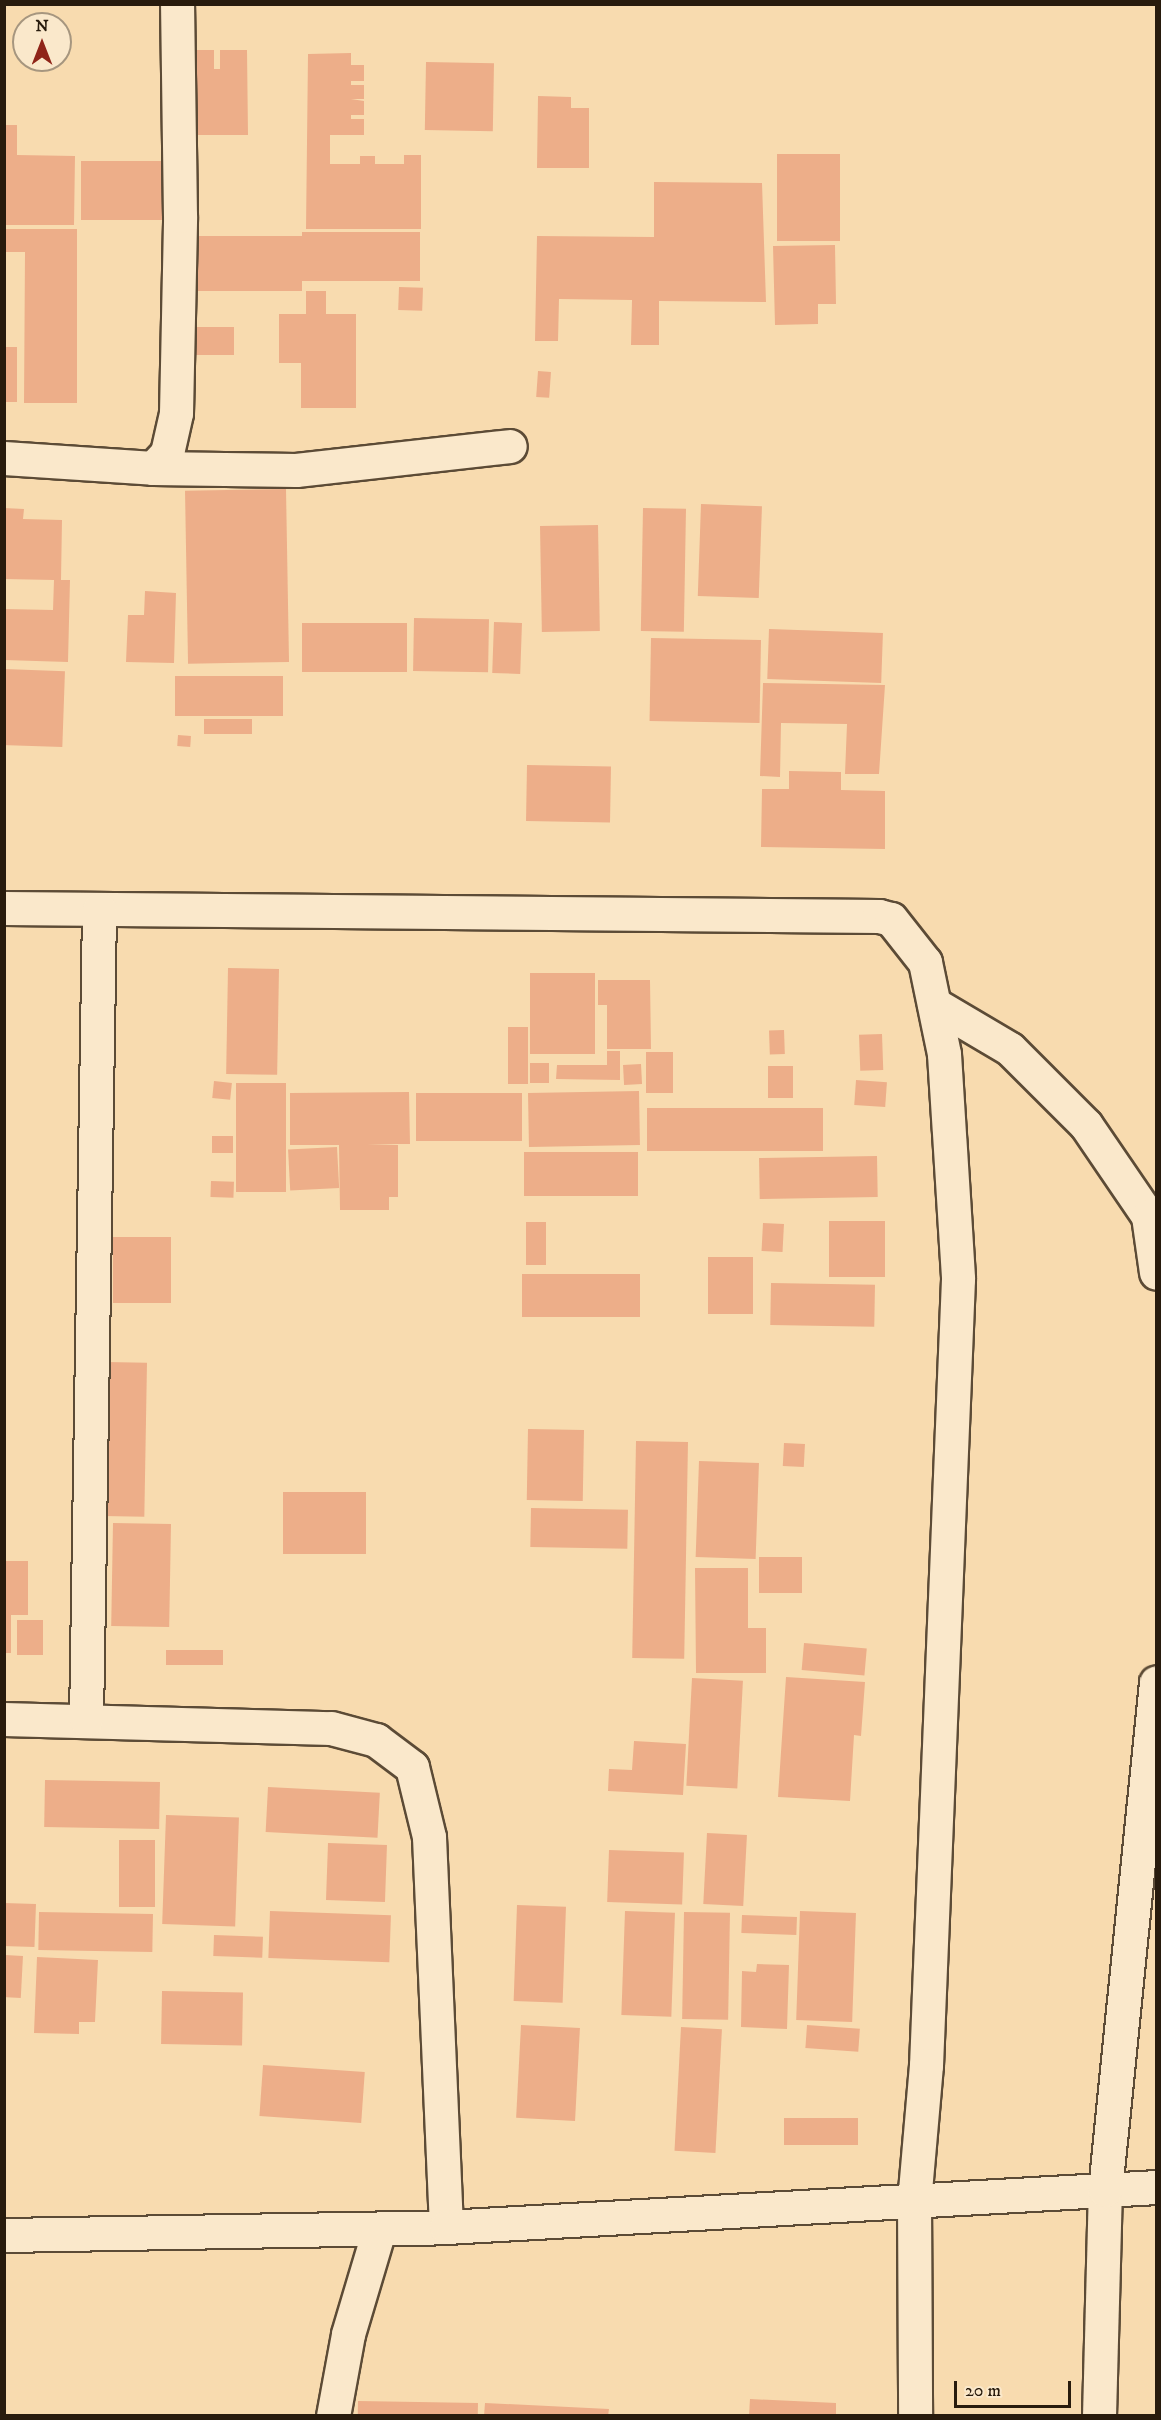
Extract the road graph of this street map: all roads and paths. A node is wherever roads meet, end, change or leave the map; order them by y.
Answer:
1 (177, 4) edge
2 (510, 446) dead end
3 (4, 459) edge
4 (153, 468) junction
5 (4, 908) edge
6 (99, 909) junction
7 (934, 1004) junction
8 (1156, 1272) edge
9 (1156, 1683) edge
10 (4, 1719) edge
11 (86, 1720) junction
12 (1156, 2187) edge
13 (1105, 2190) junction
14 (914, 2201) junction
15 (446, 2227) junction
16 (379, 2230) junction
17 (12, 2243) edge
18 (333, 2415) edge
19 (915, 2415) edge
20 (1099, 2415) edge

1 - 4 street
2 - 4 street
3 - 4 street
5 - 6 street
6 - 7 street
6 - 11 street
7 - 8 street
7 - 14 street
9 - 13 street
10 - 11 street
11 - 15 street
12 - 13 street
13 - 14 street
13 - 20 street
14 - 15 street
14 - 19 street
15 - 16 street
16 - 17 street
16 - 18 street

